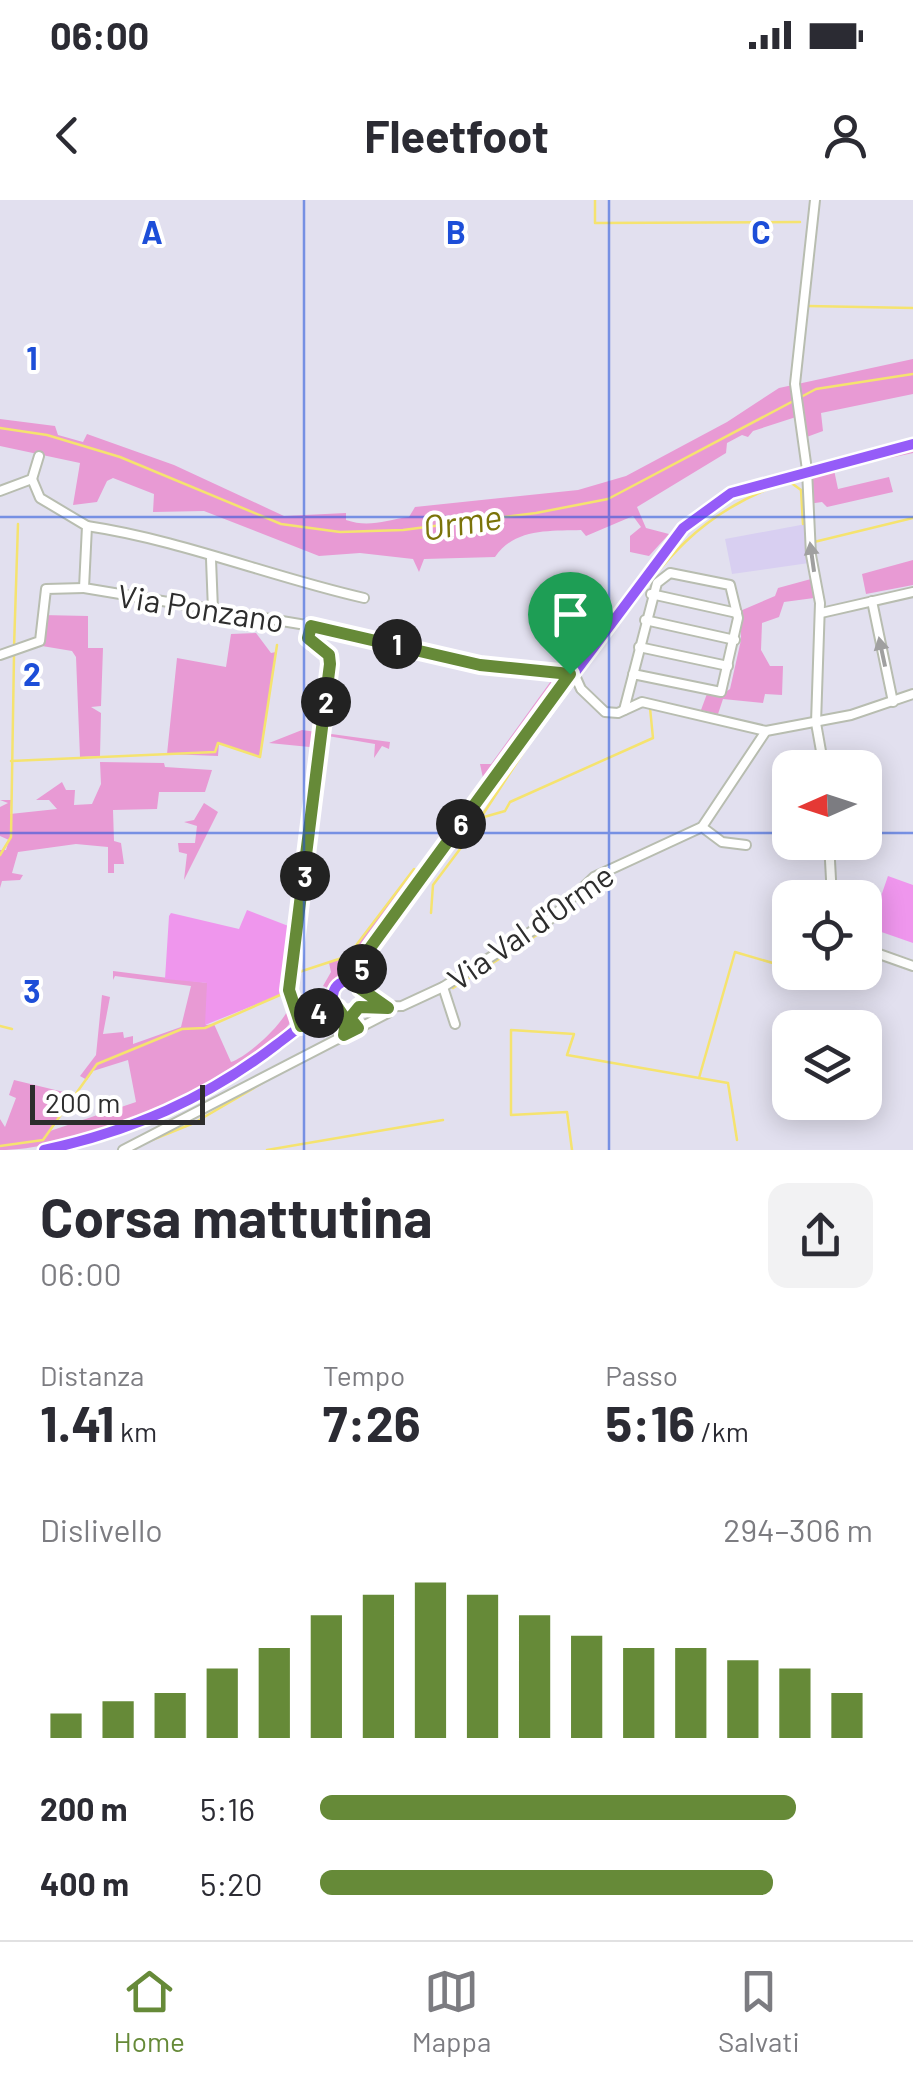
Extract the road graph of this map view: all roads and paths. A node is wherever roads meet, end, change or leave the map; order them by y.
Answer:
1 (815, 200) edge
2 (913, 444) edge
3 (40, 456) dead end
4 (807, 470) junction
5 (32, 479) junction
6 (0, 491) edge
7 (87, 526) junction
8 (211, 558) junction
9 (84, 588) junction
10 (913, 592) edge
11 (651, 594) junction
12 (364, 598) dead end
13 (872, 601) junction
14 (213, 610) junction
15 (737, 612) junction
16 (821, 612) junction
17 (645, 620) junction
18 (311, 626) junction
19 (735, 640) junction
20 (639, 647) junction
21 (0, 655) edge
22 (728, 666) junction
23 (572, 672) junction
24 (633, 674) junction
25 (913, 694) edge
26 (893, 702) junction
27 (621, 711) junction
28 (816, 723) junction
29 (766, 731) junction
30 (821, 750) edge
31 (702, 827) junction
32 (746, 844) dead end
33 (370, 948) junction
34 (882, 955) edge
35 (913, 966) edge
36 (344, 982) junction
37 (444, 987) junction
38 (362, 990) junction
39 (333, 992) junction
40 (339, 1008) junction
41 (356, 1009) junction
42 (388, 1010) junction
43 (313, 1016) junction
44 (455, 1024) dead end
45 (301, 1026) junction
46 (358, 1028) junction
47 (344, 1035) junction
48 (44, 1150) edge
49 (123, 1150) edge

1 - 4 street
2 - 4 main road
3 - 5 street
16 -> 4 street
4 - 23 main road
5 - 6 street
5 - 7 street
7 - 8 street
7 - 9 street, Via Ponzano
8 - 12 street
8 - 14 street
9 - 14 street, Via Ponzano
9 - 21 street
10 - 13 street
11 - 15 street
11 - 15 street
11 - 17 street
13 - 16 street
26 -> 13 street
14 - 18 street, Via Ponzano
15 - 19 street
16 - 28 street
17 - 19 street
17 - 20 street
18 - 23 street, Via Ponzano
18 - 45 street
19 - 22 street
20 - 22 street
20 - 24 street
22 - 24 street
23 - 27 street
23 - 33 main road
24 - 27 street
25 - 26 street
26 - 28 street
27 - 29 street
28 - 29 street
28 - 30 street
29 - 31 street
31 - 32 street
31 - 37 street, Via Val d'Orme
33 - 36 main road
33 - 38 main road
34 - 35 street
36 - 38 main road
36 - 39 main road
37 - 42 street, Via Val d'Orme
37 - 44 street
38 - 41 main road
38 - 42 street
39 - 40 main road
39 - 43 main road
40 - 41 main road
40 - 43 main road
40 - 47 street
41 - 42 street, Via Val d'Orme
41 - 46 street
42 - 46 street, Via Val d'Orme
43 - 45 main road
45 - 48 main road
46 - 47 street, Via Val d'Orme
47 - 49 street, Via Val d'Orme

